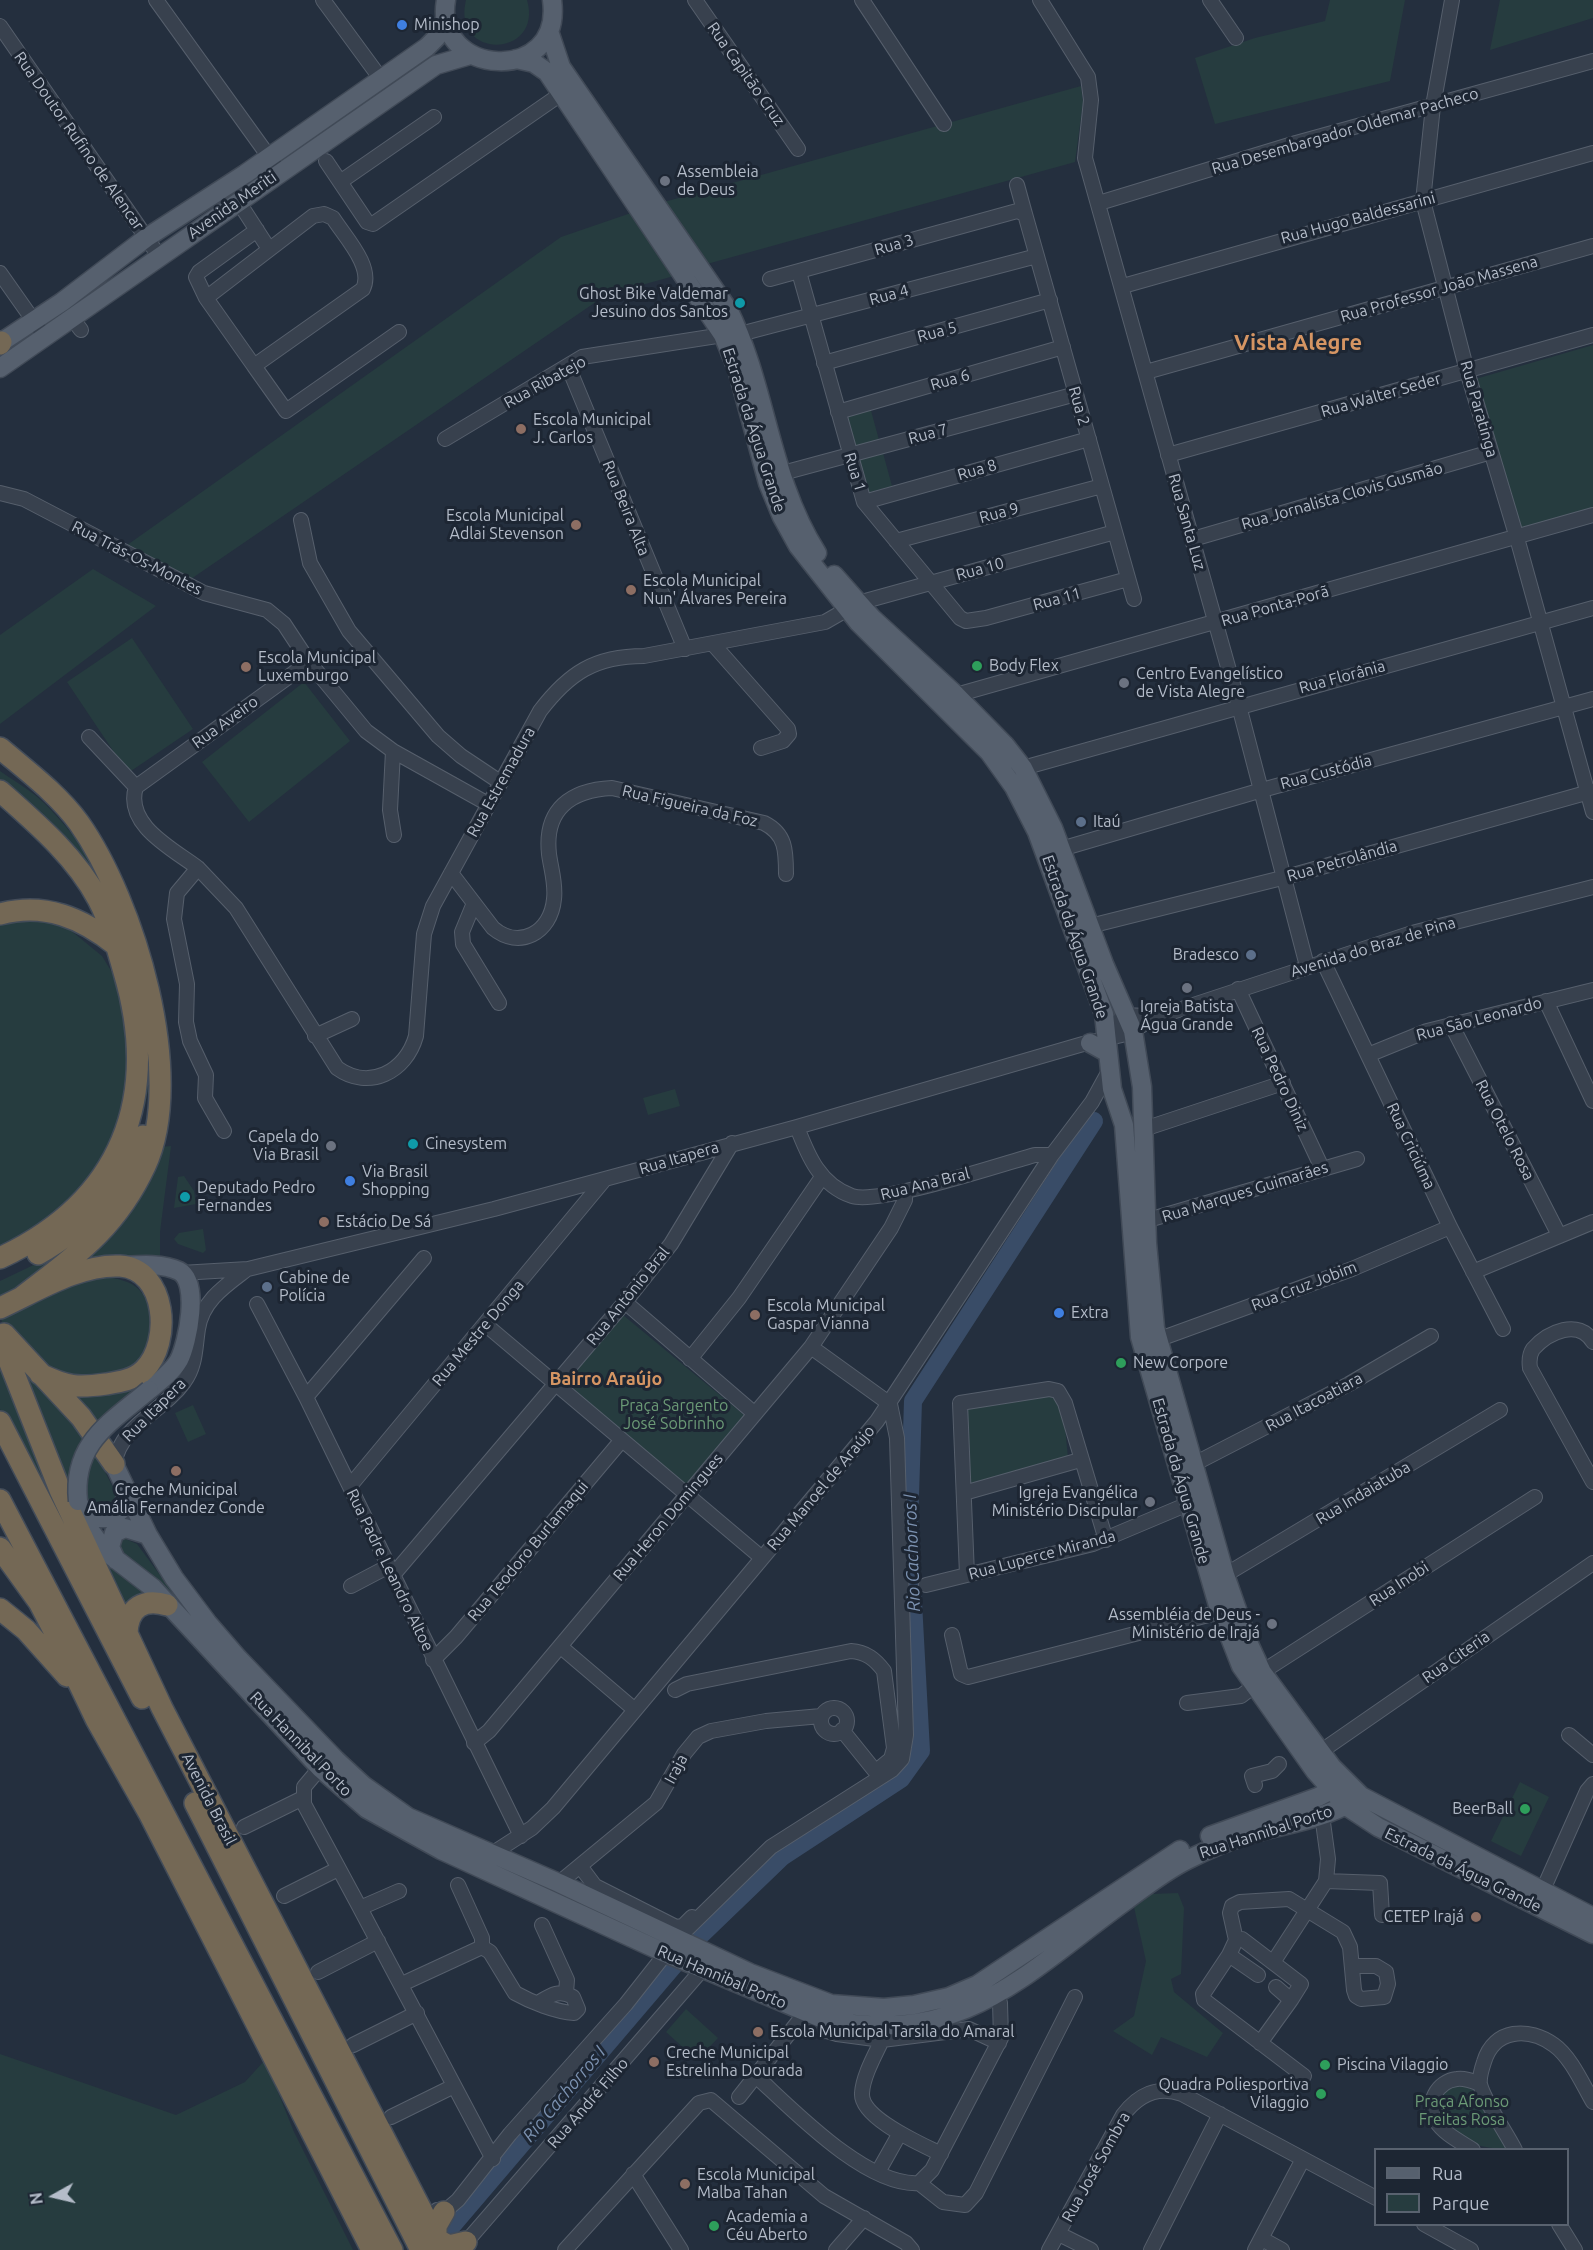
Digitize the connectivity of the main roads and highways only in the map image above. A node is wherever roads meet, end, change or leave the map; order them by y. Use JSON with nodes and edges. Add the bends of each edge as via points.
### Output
{"nodes":[{"id":1,"x":446,"y":0,"type":"edge"},
{"id":2,"x":553,"y":0,"type":"edge"},
{"id":3,"x":445,"y":20,"type":"junction"},
{"id":4,"x":550,"y":34,"type":"junction"},
{"id":5,"x":470,"y":55,"type":"junction"},
{"id":6,"x":516,"y":59,"type":"junction"},
{"id":7,"x":732,"y":335,"type":"junction"},
{"id":8,"x":0,"y":343,"type":"edge"},
{"id":9,"x":0,"y":368,"type":"edge"},
{"id":10,"x":853,"y":606,"type":"junction"},
{"id":11,"x":0,"y":748,"type":"edge"},
{"id":12,"x":0,"y":791,"type":"edge"},
{"id":13,"x":0,"y":914,"type":"edge"},
{"id":14,"x":117,"y":946,"type":"junction"},
{"id":15,"x":158,"y":1069,"type":"junction"},
{"id":16,"x":1142,"y":1087,"type":"junction"},
{"id":17,"x":1116,"y":1100,"type":"junction"},
{"id":18,"x":1139,"y":1222,"type":"junction"},
{"id":19,"x":0,"y":1258,"type":"edge"},
{"id":20,"x":123,"y":1266,"type":"junction"},
{"id":21,"x":0,"y":1273,"type":"edge"},
{"id":22,"x":1142,"y":1276,"type":"junction"},
{"id":23,"x":9,"y":1304,"type":"edge"},
{"id":24,"x":0,"y":1329,"type":"edge"},
{"id":25,"x":0,"y":1338,"type":"edge"},
{"id":26,"x":40,"y":1374,"type":"junction"},
{"id":27,"x":0,"y":1422,"type":"edge"},
{"id":28,"x":114,"y":1464,"type":"joint"},
{"id":29,"x":127,"y":1490,"type":"junction"},
{"id":30,"x":0,"y":1500,"type":"edge"},
{"id":31,"x":79,"y":1504,"type":"junction"},
{"id":32,"x":148,"y":1535,"type":"junction"},
{"id":33,"x":0,"y":1548,"type":"edge"},
{"id":34,"x":116,"y":1560,"type":"junction"},
{"id":35,"x":167,"y":1605,"type":"junction"},
{"id":36,"x":0,"y":1609,"type":"edge"},
{"id":37,"x":127,"y":1633,"type":"junction"},
{"id":38,"x":199,"y":1639,"type":"junction"},
{"id":39,"x":238,"y":1658,"type":"junction"},
{"id":40,"x":1258,"y":1679,"type":"junction"},
{"id":41,"x":137,"y":1687,"type":"junction"},
{"id":42,"x":96,"y":1719,"type":"junction"},
{"id":43,"x":177,"y":1736,"type":"junction"},
{"id":44,"x":1328,"y":1793,"type":"junction"},
{"id":45,"x":1353,"y":1801,"type":"junction"},
{"id":46,"x":168,"y":1851,"type":"junction"},
{"id":47,"x":503,"y":1853,"type":"junction"},
{"id":48,"x":212,"y":1904,"type":"junction"},
{"id":49,"x":1593,"y":1917,"type":"edge"},
{"id":50,"x":1593,"y":1934,"type":"edge"},
{"id":51,"x":708,"y":1962,"type":"junction"},
{"id":52,"x":442,"y":2214,"type":"road end"},
{"id":53,"x":433,"y":2246,"type":"edge"},
{"id":54,"x":463,"y":2246,"type":"edge"},
{"id":55,"x":372,"y":2250,"type":"edge"},
{"id":56,"x":392,"y":2250,"type":"edge"}],
"edges":[{"from":1,"to":3,"type":"main road"},
{"from":2,"to":4,"type":"main road"},
{"from":3,"to":5,"type":"main road","via":[[459,45]]},
{"from":3,"to":8,"type":"main road","name":"Avenida Meriti","via":[[433,42]]},
{"from":4,"to":6,"type":"main road","via":[[530,54]]},
{"from":4,"to":7,"type":"main road","name":"Estrada da Água Grande","via":[[561,67],[723,301]]},
{"from":5,"to":6,"type":"main road","via":[[496,62]]},
{"from":5,"to":9,"type":"main road","name":"Avenida Meriti","via":[[436,64],[159,256],[77,324],[45,337]]},
{"from":6,"to":7,"type":"main road","name":"Estrada da Água Grande","via":[[541,66]]},
{"from":7,"to":10,"type":"main road","name":"Estrada da Água Grande","via":[[779,474],[807,537]]},
{"from":7,"to":10,"type":"main road","name":"Estrada da Água Grande","via":[[737,369],[765,472],[782,517],[806,558]]},
{"from":10,"to":16,"type":"main road","name":"Estrada da Água Grande","via":[[993,730],[1023,768],[1061,849],[1131,1023]]},
{"from":10,"to":17,"type":"main road","name":"Estrada da Água Grande","via":[[975,738],[1014,787],[1038,832],[1101,1004],[1104,1052]]},
{"from":11,"to":15,"type":"highway","via":[[78,822],[107,869],[132,926],[145,971]]},
{"from":12,"to":14,"type":"highway","via":[[54,840],[86,880]]},
{"from":13,"to":14,"type":"highway","via":[[53,911],[98,930]]},
{"from":14,"to":19,"type":"highway","via":[[135,1008],[139,1041],[138,1086],[128,1126],[107,1169],[63,1219],[27,1246]]},
{"from":15,"to":21,"type":"highway","via":[[145,1130],[120,1179],[72,1232]]},
{"from":15,"to":23,"type":"highway","via":[[155,1132],[136,1184],[91,1244]]},
{"from":16,"to":17,"type":"main road","via":[[1132,1096]]},
{"from":16,"to":18,"type":"main road","name":"Estrada da Água Grande"},
{"from":17,"to":18,"type":"main road","name":"Estrada da Água Grande","via":[[1124,1119]]},
{"from":18,"to":22,"type":"main road","name":"Estrada da Água Grande"},
{"from":20,"to":23,"type":"highway","via":[[94,1269]]},
{"from":20,"to":26,"type":"highway","via":[[150,1283],[159,1306],[160,1335],[144,1370],[125,1380],[78,1387],[65,1386]]},
{"from":20,"to":31,"type":"main road","name":"Rua Hannibal Porto","bridge":true,"via":[[165,1268],[181,1273],[191,1298],[183,1351],[170,1372],[98,1433],[88,1447],[78,1472]]},
{"from":22,"to":40,"type":"main road","name":"Estrada da Água Grande","via":[[1157,1340]]},
{"from":22,"to":40,"type":"main road","name":"Estrada da Água Grande","via":[[1139,1328],[1144,1355],[1220,1612],[1241,1666]]},
{"from":24,"to":26,"type":"highway"},
{"from":25,"to":37,"type":"highway","name":"Avenida Brasil","via":[[60,1490]]},
{"from":26,"to":28,"type":"highway","via":[[91,1430]]},
{"from":27,"to":41,"type":"highway","name":"Avenida Brasil"},
{"from":28,"to":29,"type":"main road","name":"Rua Hannibal Porto"},
{"from":29,"to":31,"type":"main road","via":[[123,1508],[112,1518],[96,1518]]},
{"from":29,"to":32,"type":"main road","name":"Rua Hannibal Porto"},
{"from":30,"to":48,"type":"highway"},
{"from":31,"to":34,"type":"main road","name":"Rua Hannibal Porto","via":[[95,1539]]},
{"from":32,"to":34,"type":"main road","via":[[125,1528],[114,1533],[110,1547]]},
{"from":32,"to":39,"type":"main road","name":"Rua Hannibal Porto","via":[[191,1602]]},
{"from":33,"to":42,"type":"highway","via":[[39,1602]]},
{"from":34,"to":35,"type":"main road","name":"Rua Hannibal Porto","via":[[141,1577]]},
{"from":35,"to":37,"type":"highway","via":[[151,1602],[137,1606]]},
{"from":35,"to":38,"type":"main road","name":"Rua Hannibal Porto"},
{"from":36,"to":42,"type":"highway","via":[[52,1658]]},
{"from":37,"to":43,"type":"highway","name":"Avenida Brasil"},
{"from":38,"to":39,"type":"main road","via":[[213,1632]]},
{"from":38,"to":47,"type":"main road","name":"Rua Hannibal Porto","via":[[320,1768],[388,1823],[476,1866]]},
{"from":39,"to":47,"type":"main road","name":"Rua Hannibal Porto","via":[[336,1760],[377,1796],[423,1825]]},
{"from":40,"to":44,"type":"main road","name":"Estrada da Água Grande"},
{"from":40,"to":44,"type":"main road","name":"Estrada da Água Grande","via":[[1320,1752]]},
{"from":41,"to":43,"type":"highway"},
{"from":41,"to":53,"type":"highway","name":"Avenida Brasil"},
{"from":42,"to":46,"type":"highway"},
{"from":43,"to":53,"type":"highway","name":"Avenida Brasil","via":[[416,2199]]},
{"from":44,"to":45,"type":"main road","name":"Rua Hannibal Porto"},
{"from":44,"to":45,"type":"main road","name":"Estrada da Água Grande"},
{"from":44,"to":51,"type":"main road","name":"Rua Hannibal Porto","via":[[1179,1851],[991,1977],[949,1996],[884,2008],[851,2007]]},
{"from":44,"to":51,"type":"main road","name":"Rua Hannibal Porto","via":[[1182,1862],[996,2002],[951,2015],[882,2026],[850,2024],[800,2011]]},
{"from":45,"to":49,"type":"main road","name":"Estrada da Água Grande"},
{"from":45,"to":50,"type":"main road","name":"Estrada da Água Grande","via":[[1377,1827]]},
{"from":46,"to":48,"type":"highway"},
{"from":46,"to":55,"type":"highway"},
{"from":47,"to":51,"type":"main road","name":"Rua Hannibal Porto","via":[[678,1938]]},
{"from":47,"to":51,"type":"main road","name":"Rua Hannibal Porto","via":[[665,1953]]},
{"from":48,"to":56,"type":"highway"},
{"from":52,"to":53,"type":"highway"},
{"from":53,"to":54,"type":"highway"}]}
